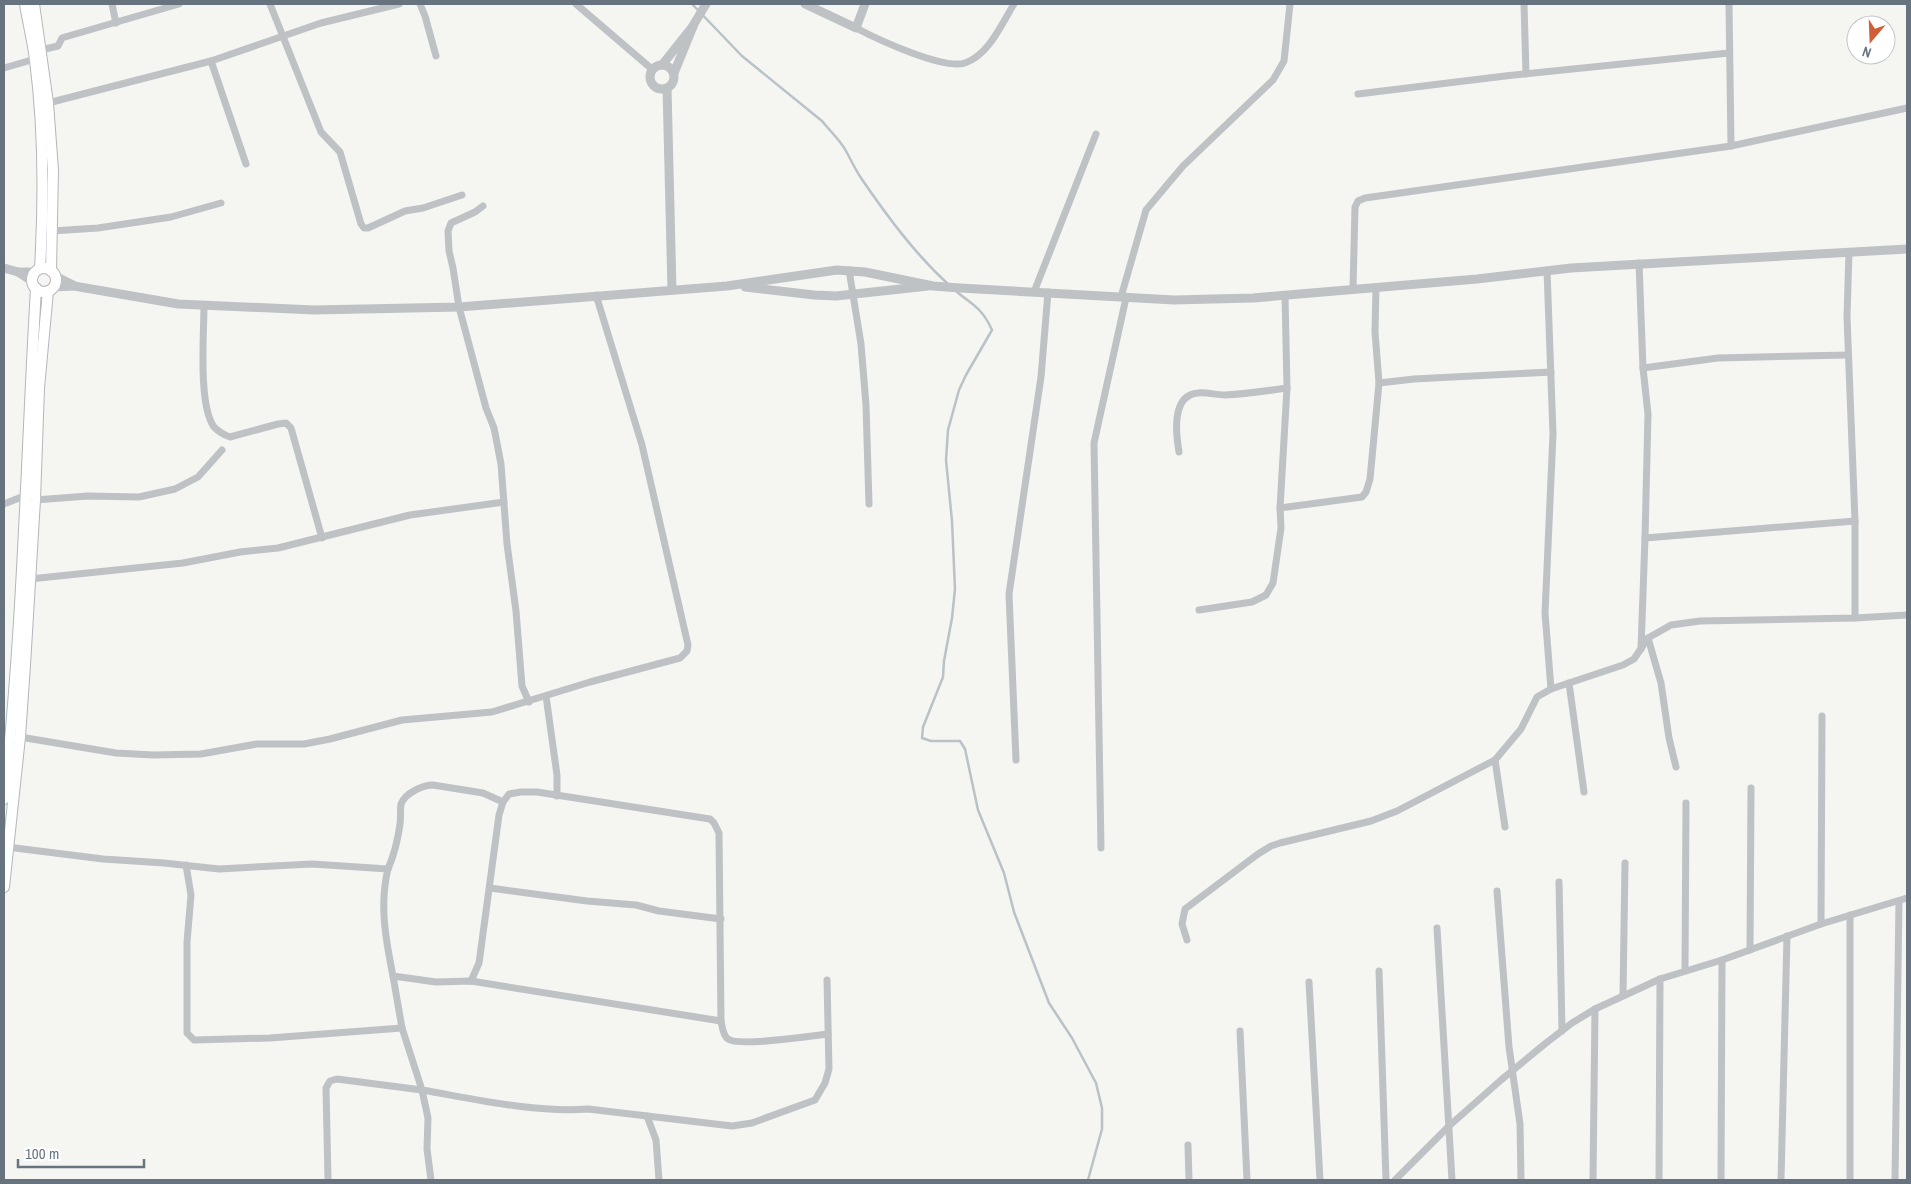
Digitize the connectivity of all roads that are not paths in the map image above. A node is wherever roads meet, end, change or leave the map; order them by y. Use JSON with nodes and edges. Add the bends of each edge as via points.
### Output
{"nodes":[{"id":1,"x":25,"y":4,"type":"edge"},
{"id":2,"x":34,"y":4,"type":"edge"},
{"id":3,"x":112,"y":4,"type":"edge"},
{"id":4,"x":179,"y":4,"type":"edge"},
{"id":5,"x":270,"y":4,"type":"edge"},
{"id":6,"x":399,"y":4,"type":"edge"},
{"id":7,"x":420,"y":4,"type":"edge"},
{"id":8,"x":576,"y":4,"type":"edge"},
{"id":9,"x":706,"y":4,"type":"edge"},
{"id":10,"x":805,"y":4,"type":"edge"},
{"id":11,"x":865,"y":4,"type":"edge"},
{"id":12,"x":1014,"y":4,"type":"edge"},
{"id":13,"x":1290,"y":4,"type":"edge"},
{"id":14,"x":1524,"y":4,"type":"edge"},
{"id":15,"x":1728,"y":4,"type":"edge"},
{"id":16,"x":156,"y":7,"type":"edge"},
{"id":17,"x":116,"y":23,"type":"junction"},
{"id":18,"x":694,"y":24,"type":"junction"},
{"id":19,"x":856,"y":28,"type":"junction"},
{"id":20,"x":283,"y":35,"type":"junction"},
{"id":21,"x":1730,"y":53,"type":"junction"},
{"id":22,"x":38,"y":54,"type":"junction"},
{"id":23,"x":436,"y":56,"type":"dead end"},
{"id":24,"x":211,"y":61,"type":"junction"},
{"id":25,"x":662,"y":65,"type":"junction"},
{"id":26,"x":4,"y":68,"type":"edge"},
{"id":27,"x":652,"y":70,"type":"junction"},
{"id":28,"x":674,"y":73,"type":"junction"},
{"id":29,"x":1526,"y":74,"type":"junction"},
{"id":30,"x":666,"y":88,"type":"junction"},
{"id":31,"x":1358,"y":94,"type":"dead end"},
{"id":32,"x":48,"y":103,"type":"junction"},
{"id":33,"x":1907,"y":108,"type":"edge"},
{"id":34,"x":1096,"y":134,"type":"dead end"},
{"id":35,"x":1731,"y":146,"type":"junction"},
{"id":36,"x":246,"y":164,"type":"dead end"},
{"id":37,"x":462,"y":195,"type":"dead end"},
{"id":38,"x":221,"y":204,"type":"dead end"},
{"id":39,"x":483,"y":206,"type":"dead end"},
{"id":40,"x":52,"y":231,"type":"junction"},
{"id":41,"x":1907,"y":249,"type":"edge"},
{"id":42,"x":1849,"y":252,"type":"junction"},
{"id":43,"x":1639,"y":263,"type":"junction"},
{"id":44,"x":4,"y":268,"type":"edge"},
{"id":45,"x":849,"y":270,"type":"junction"},
{"id":46,"x":1547,"y":270,"type":"junction"},
{"id":47,"x":53,"y":273,"type":"junction"},
{"id":48,"x":36,"y":277,"type":"junction"},
{"id":49,"x":74,"y":286,"type":"junction"},
{"id":50,"x":727,"y":286,"type":"junction"},
{"id":51,"x":933,"y":286,"type":"junction"},
{"id":52,"x":1376,"y":287,"type":"junction"},
{"id":53,"x":51,"y":289,"type":"junction"},
{"id":54,"x":1353,"y":289,"type":"junction"},
{"id":55,"x":672,"y":290,"type":"junction"},
{"id":56,"x":1034,"y":292,"type":"junction"},
{"id":57,"x":1048,"y":292,"type":"junction"},
{"id":58,"x":596,"y":295,"type":"junction"},
{"id":59,"x":853,"y":295,"type":"junction"},
{"id":60,"x":1285,"y":295,"type":"junction"},
{"id":61,"x":1123,"y":297,"type":"junction"},
{"id":62,"x":204,"y":305,"type":"junction"},
{"id":63,"x":459,"y":307,"type":"junction"},
{"id":64,"x":1848,"y":355,"type":"junction"},
{"id":65,"x":1643,"y":368,"type":"junction"},
{"id":66,"x":1550,"y":372,"type":"junction"},
{"id":67,"x":1379,"y":382,"type":"junction"},
{"id":68,"x":1287,"y":388,"type":"junction"},
{"id":69,"x":222,"y":450,"type":"dead end"},
{"id":70,"x":1178,"y":452,"type":"dead end"},
{"id":71,"x":24,"y":496,"type":"junction"},
{"id":72,"x":35,"y":500,"type":"junction"},
{"id":73,"x":504,"y":502,"type":"junction"},
{"id":74,"x":4,"y":504,"type":"edge"},
{"id":75,"x":868,"y":504,"type":"dead end"},
{"id":76,"x":1280,"y":508,"type":"junction"},
{"id":77,"x":1855,"y":521,"type":"junction"},
{"id":78,"x":322,"y":538,"type":"junction"},
{"id":79,"x":1646,"y":538,"type":"junction"},
{"id":80,"x":30,"y":579,"type":"junction"},
{"id":81,"x":1199,"y":610,"type":"dead end"},
{"id":82,"x":1907,"y":615,"type":"edge"},
{"id":83,"x":1855,"y":618,"type":"junction"},
{"id":84,"x":1648,"y":638,"type":"junction"},
{"id":85,"x":1640,"y":650,"type":"junction"},
{"id":86,"x":1569,"y":683,"type":"junction"},
{"id":87,"x":1551,"y":689,"type":"junction"},
{"id":88,"x":546,"y":696,"type":"junction"},
{"id":89,"x":528,"y":702,"type":"junction"},
{"id":90,"x":1822,"y":716,"type":"dead end"},
{"id":91,"x":20,"y":737,"type":"junction"},
{"id":92,"x":1016,"y":760,"type":"dead end"},
{"id":93,"x":1495,"y":760,"type":"junction"},
{"id":94,"x":1676,"y":767,"type":"dead end"},
{"id":95,"x":1751,"y":788,"type":"dead end"},
{"id":96,"x":1584,"y":792,"type":"dead end"},
{"id":97,"x":557,"y":796,"type":"junction"},
{"id":98,"x":4,"y":798,"type":"edge"},
{"id":99,"x":503,"y":802,"type":"junction"},
{"id":100,"x":1686,"y":804,"type":"dead end"},
{"id":101,"x":1505,"y":827,"type":"dead end"},
{"id":102,"x":7,"y":847,"type":"junction"},
{"id":103,"x":1101,"y":848,"type":"dead end"},
{"id":104,"x":1625,"y":863,"type":"dead end"},
{"id":105,"x":186,"y":865,"type":"junction"},
{"id":106,"x":388,"y":869,"type":"junction"},
{"id":107,"x":1559,"y":882,"type":"dead end"},
{"id":108,"x":4,"y":887,"type":"edge"},
{"id":109,"x":490,"y":888,"type":"junction"},
{"id":110,"x":1497,"y":890,"type":"dead end"},
{"id":111,"x":1907,"y":898,"type":"edge"},
{"id":112,"x":1899,"y":901,"type":"junction"},
{"id":113,"x":1850,"y":915,"type":"junction"},
{"id":114,"x":721,"y":919,"type":"junction"},
{"id":115,"x":1821,"y":924,"type":"junction"},
{"id":116,"x":1437,"y":928,"type":"dead end"},
{"id":117,"x":1787,"y":936,"type":"junction"},
{"id":118,"x":1187,"y":940,"type":"dead end"},
{"id":119,"x":1750,"y":950,"type":"junction"},
{"id":120,"x":1722,"y":960,"type":"junction"},
{"id":121,"x":1379,"y":971,"type":"dead end"},
{"id":122,"x":1685,"y":971,"type":"junction"},
{"id":123,"x":393,"y":976,"type":"junction"},
{"id":124,"x":1660,"y":979,"type":"junction"},
{"id":125,"x":827,"y":980,"type":"dead end"},
{"id":126,"x":471,"y":981,"type":"junction"},
{"id":127,"x":1309,"y":982,"type":"dead end"},
{"id":128,"x":1623,"y":995,"type":"junction"},
{"id":129,"x":1595,"y":1009,"type":"junction"},
{"id":130,"x":721,"y":1021,"type":"junction"},
{"id":131,"x":402,"y":1028,"type":"junction"},
{"id":132,"x":1240,"y":1031,"type":"dead end"},
{"id":133,"x":1562,"y":1031,"type":"junction"},
{"id":134,"x":828,"y":1034,"type":"junction"},
{"id":135,"x":1513,"y":1070,"type":"junction"},
{"id":136,"x":422,"y":1090,"type":"junction"},
{"id":137,"x":647,"y":1116,"type":"junction"},
{"id":138,"x":1449,"y":1126,"type":"junction"},
{"id":139,"x":1188,"y":1144,"type":"dead end"},
{"id":140,"x":328,"y":1180,"type":"edge"},
{"id":141,"x":431,"y":1180,"type":"edge"},
{"id":142,"x":659,"y":1180,"type":"edge"},
{"id":143,"x":1189,"y":1180,"type":"edge"},
{"id":144,"x":1247,"y":1180,"type":"edge"},
{"id":145,"x":1320,"y":1180,"type":"edge"},
{"id":146,"x":1386,"y":1180,"type":"edge"},
{"id":147,"x":1395,"y":1180,"type":"edge"},
{"id":148,"x":1452,"y":1180,"type":"edge"},
{"id":149,"x":1521,"y":1180,"type":"edge"},
{"id":150,"x":1593,"y":1180,"type":"edge"},
{"id":151,"x":1659,"y":1180,"type":"edge"},
{"id":152,"x":1721,"y":1180,"type":"edge"},
{"id":153,"x":1781,"y":1180,"type":"edge"},
{"id":154,"x":1850,"y":1180,"type":"edge"},
{"id":155,"x":1895,"y":1180,"type":"edge"}],
"edges":[{"from":1,"to":22,"type":"main road"},
{"from":2,"to":22,"type":"main road"},
{"from":3,"to":17,"type":"street"},
{"from":4,"to":16,"type":"street"},
{"from":5,"to":20,"type":"street"},
{"from":6,"to":20,"type":"street"},
{"from":7,"to":23,"type":"street"},
{"from":8,"to":27,"type":"street"},
{"from":9,"to":18,"type":"street"},
{"from":10,"to":19,"type":"street"},
{"from":11,"to":19,"type":"street"},
{"from":12,"to":19,"type":"street","via":[[987,46],[965,63],[950,64],[929,58]]},
{"from":13,"to":61,"type":"street","via":[[1284,61],[1273,80],[1183,166],[1146,210]]},
{"from":14,"to":29,"type":"street"},
{"from":15,"to":21,"type":"street"},
{"from":16,"to":17,"type":"street"},
{"from":17,"to":22,"type":"street","via":[[62,38],[58,46]]},
{"from":18,"to":25,"type":"street"},
{"from":18,"to":28,"type":"street"},
{"from":20,"to":24,"type":"street"},
{"from":20,"to":37,"type":"street","via":[[321,132],[340,152],[364,228],[405,211]]},
{"from":21,"to":29,"type":"street"},
{"from":21,"to":35,"type":"street"},
{"from":22,"to":26,"type":"street"},
{"from":22,"to":32,"type":"main road"},
{"from":22,"to":48,"type":"main road","via":[[43,169]]},
{"from":24,"to":32,"type":"street"},
{"from":24,"to":36,"type":"street"},
{"from":25,"to":27,"type":"street"},
{"from":25,"to":28,"type":"street"},
{"from":27,"to":30,"type":"street","via":[[653,84]]},
{"from":28,"to":30,"type":"street","via":[[672,84]]},
{"from":29,"to":31,"type":"street"},
{"from":30,"to":55,"type":"street"},
{"from":32,"to":40,"type":"main road","via":[[53,170]]},
{"from":33,"to":35,"type":"street"},
{"from":34,"to":56,"type":"street"},
{"from":35,"to":54,"type":"street","via":[[1365,198],[1355,207]]},
{"from":38,"to":40,"type":"street","via":[[162,219]]},
{"from":39,"to":63,"type":"street","via":[[451,223],[448,231],[448,251]]},
{"from":40,"to":47,"type":"main road"},
{"from":41,"to":42,"type":"street"},
{"from":42,"to":43,"type":"street"},
{"from":42,"to":64,"type":"street"},
{"from":43,"to":46,"type":"street"},
{"from":43,"to":65,"type":"street"},
{"from":44,"to":48,"type":"street"},
{"from":45,"to":50,"type":"street"},
{"from":45,"to":51,"type":"street"},
{"from":45,"to":59,"type":"street"},
{"from":46,"to":52,"type":"street"},
{"from":46,"to":66,"type":"street"},
{"from":47,"to":48,"type":"main road"},
{"from":47,"to":49,"type":"street"},
{"from":47,"to":53,"type":"main road","via":[[56,282]]},
{"from":48,"to":53,"type":"main road"},
{"from":48,"to":71,"type":"main road"},
{"from":49,"to":53,"type":"street"},
{"from":49,"to":62,"type":"street","via":[[156,301]]},
{"from":50,"to":55,"type":"street"},
{"from":50,"to":59,"type":"street","via":[[814,295]]},
{"from":51,"to":56,"type":"street"},
{"from":51,"to":59,"type":"street"},
{"from":52,"to":54,"type":"street"},
{"from":52,"to":67,"type":"street"},
{"from":53,"to":72,"type":"main road","via":[[39,388]]},
{"from":54,"to":60,"type":"street"},
{"from":55,"to":58,"type":"street"},
{"from":56,"to":57,"type":"street"},
{"from":57,"to":61,"type":"street"},
{"from":57,"to":92,"type":"street","via":[[1041,376],[1009,594]]},
{"from":58,"to":63,"type":"street"},
{"from":58,"to":88,"type":"street","via":[[642,445],[688,644],[687,651],[680,658]]},
{"from":59,"to":75,"type":"street","via":[[865,396]]},
{"from":60,"to":61,"type":"street","via":[[1174,300]]},
{"from":60,"to":68,"type":"street"},
{"from":61,"to":103,"type":"street","via":[[1094,443]]},
{"from":62,"to":63,"type":"street","via":[[314,310]]},
{"from":62,"to":78,"type":"street","via":[[204,392],[214,426],[230,437],[278,424],[286,423],[291,428]]},
{"from":63,"to":73,"type":"street","via":[[494,428]]},
{"from":64,"to":65,"type":"street","via":[[1718,358]]},
{"from":64,"to":77,"type":"street"},
{"from":65,"to":79,"type":"street","via":[[1648,414]]},
{"from":66,"to":67,"type":"street"},
{"from":66,"to":87,"type":"street","via":[[1553,434],[1545,613]]},
{"from":67,"to":76,"type":"street","via":[[1366,492],[1362,497]]},
{"from":68,"to":70,"type":"street","via":[[1249,394],[1197,393],[1186,397],[1180,406],[1176,434]]},
{"from":68,"to":76,"type":"street"},
{"from":69,"to":72,"type":"street","via":[[198,477],[175,489],[139,498],[88,496]]},
{"from":71,"to":74,"type":"street"},
{"from":71,"to":98,"type":"main road","via":[[17,656]]},
{"from":72,"to":80,"type":"main road"},
{"from":73,"to":78,"type":"street","via":[[410,515]]},
{"from":73,"to":89,"type":"street","via":[[522,686]]},
{"from":76,"to":81,"type":"street","via":[[1276,568],[1266,595],[1252,602]]},
{"from":77,"to":79,"type":"street"},
{"from":77,"to":83,"type":"street"},
{"from":78,"to":80,"type":"street","via":[[183,564]]},
{"from":79,"to":85,"type":"street"},
{"from":80,"to":91,"type":"main road"},
{"from":82,"to":83,"type":"street"},
{"from":83,"to":84,"type":"street","via":[[1700,621],[1672,625]]},
{"from":84,"to":85,"type":"street"},
{"from":84,"to":94,"type":"street","via":[[1661,683]]},
{"from":85,"to":86,"type":"street","via":[[1634,659],[1623,665]]},
{"from":86,"to":87,"type":"street"},
{"from":86,"to":96,"type":"street"},
{"from":87,"to":93,"type":"street","via":[[1537,697],[1521,729]]},
{"from":88,"to":89,"type":"street"},
{"from":88,"to":97,"type":"street"},
{"from":89,"to":91,"type":"street","via":[[492,712],[402,720],[304,744],[257,744],[201,754],[116,753]]},
{"from":90,"to":115,"type":"street"},
{"from":91,"to":102,"type":"main road"},
{"from":93,"to":101,"type":"street"},
{"from":93,"to":118,"type":"street","via":[[1397,811],[1371,821],[1270,846],[1186,910],[1182,924]]},
{"from":95,"to":119,"type":"street"},
{"from":97,"to":99,"type":"street","via":[[521,792],[509,794]]},
{"from":97,"to":114,"type":"street","via":[[710,819],[719,834]]},
{"from":99,"to":106,"type":"street","via":[[483,794],[433,785],[426,785],[406,796],[401,804],[400,826]]},
{"from":99,"to":109,"type":"street"},
{"from":100,"to":122,"type":"street"},
{"from":102,"to":105,"type":"street"},
{"from":102,"to":108,"type":"main road"},
{"from":104,"to":128,"type":"street"},
{"from":105,"to":106,"type":"street","via":[[219,869],[312,864]]},
{"from":105,"to":131,"type":"street","via":[[192,895],[187,942],[187,1033],[190,1038],[270,1038]]},
{"from":106,"to":123,"type":"street","via":[[384,928]]},
{"from":107,"to":133,"type":"street"},
{"from":109,"to":114,"type":"street","via":[[636,905]]},
{"from":109,"to":126,"type":"street","via":[[479,963]]},
{"from":110,"to":135,"type":"street"},
{"from":111,"to":112,"type":"street"},
{"from":112,"to":113,"type":"street"},
{"from":112,"to":155,"type":"street"},
{"from":113,"to":115,"type":"street"},
{"from":113,"to":154,"type":"street"},
{"from":114,"to":130,"type":"street"},
{"from":115,"to":117,"type":"street"},
{"from":116,"to":138,"type":"street"},
{"from":117,"to":119,"type":"street"},
{"from":117,"to":153,"type":"street"},
{"from":119,"to":120,"type":"street"},
{"from":120,"to":122,"type":"street"},
{"from":120,"to":152,"type":"street"},
{"from":121,"to":146,"type":"street"},
{"from":122,"to":124,"type":"street"},
{"from":123,"to":126,"type":"street","via":[[436,982]]},
{"from":123,"to":131,"type":"street"},
{"from":124,"to":128,"type":"street"},
{"from":124,"to":151,"type":"street"},
{"from":125,"to":134,"type":"street"},
{"from":126,"to":130,"type":"street"},
{"from":127,"to":145,"type":"street"},
{"from":128,"to":129,"type":"street"},
{"from":129,"to":133,"type":"street"},
{"from":129,"to":150,"type":"street"},
{"from":130,"to":134,"type":"street","via":[[726,1037],[739,1042]]},
{"from":131,"to":136,"type":"street"},
{"from":132,"to":144,"type":"street"},
{"from":133,"to":135,"type":"street"},
{"from":134,"to":137,"type":"street","via":[[829,1069],[825,1083],[815,1100],[805,1105],[752,1123],[732,1126]]},
{"from":135,"to":138,"type":"street"},
{"from":135,"to":149,"type":"street","via":[[1520,1124]]},
{"from":136,"to":137,"type":"street","via":[[566,1111],[588,1109]]},
{"from":136,"to":140,"type":"street","via":[[338,1079],[330,1081],[326,1088]]},
{"from":136,"to":141,"type":"street","via":[[428,1118]]},
{"from":137,"to":142,"type":"street","via":[[656,1140]]},
{"from":138,"to":147,"type":"street"},
{"from":138,"to":148,"type":"street"},
{"from":139,"to":143,"type":"street"}]}
